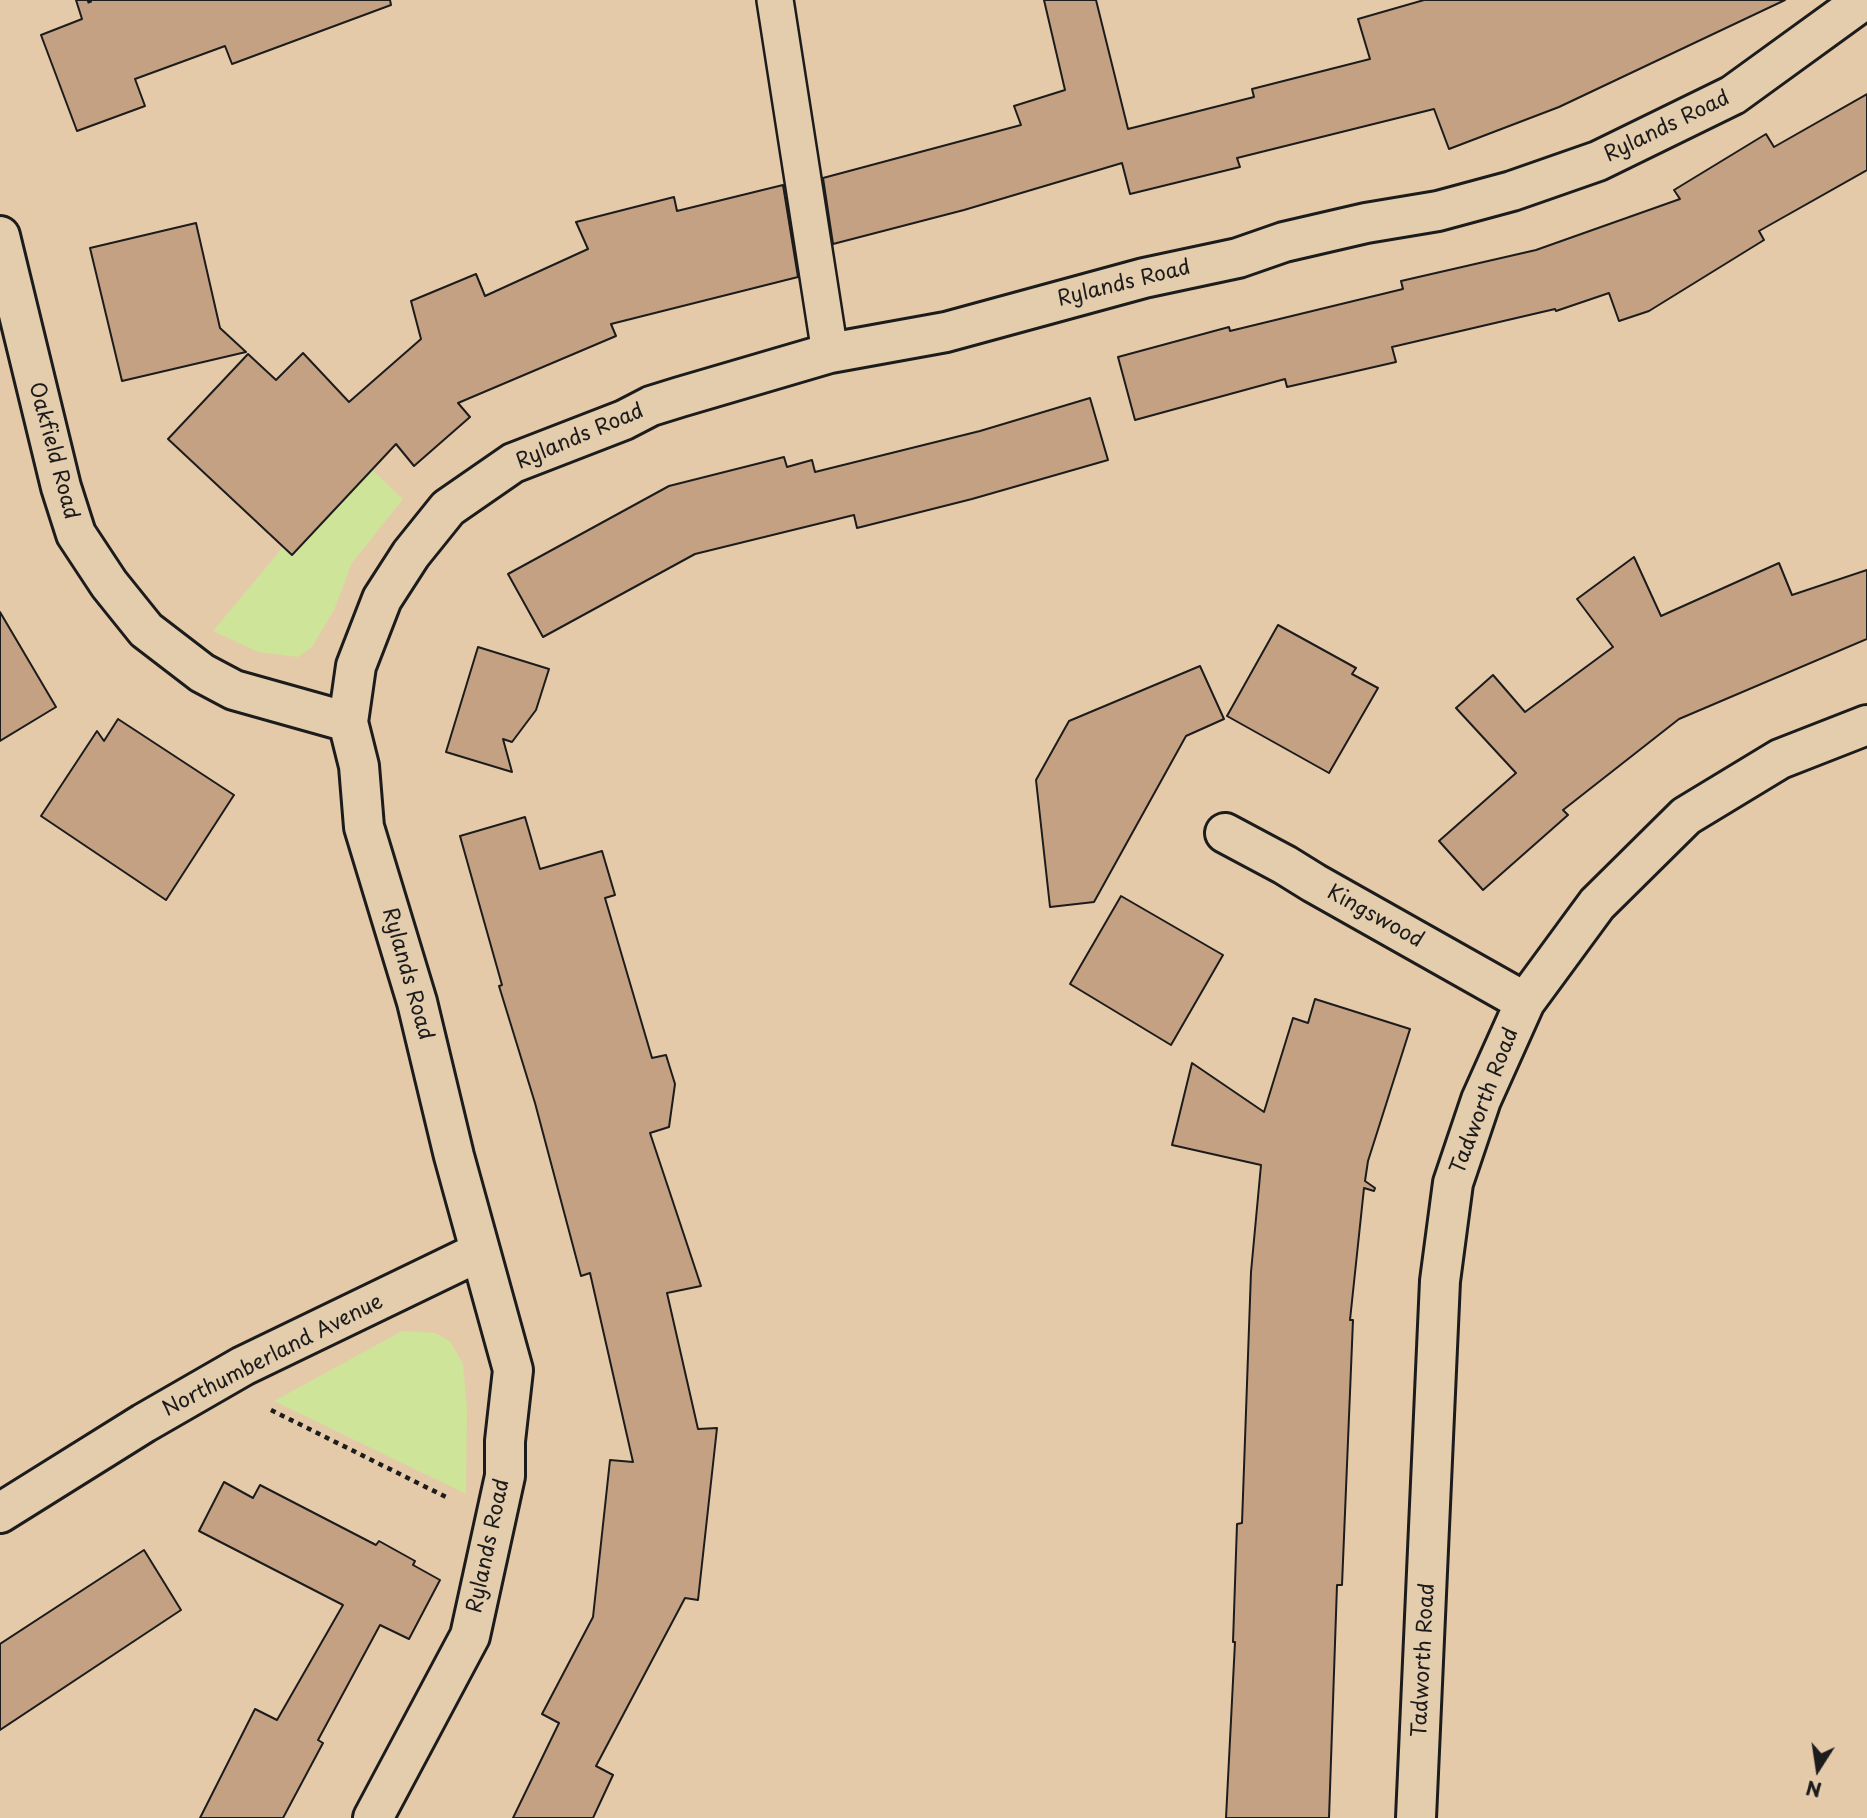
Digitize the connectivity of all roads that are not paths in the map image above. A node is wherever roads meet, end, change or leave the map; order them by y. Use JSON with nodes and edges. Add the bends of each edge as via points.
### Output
{"nodes":[{"id":1,"x":775,"y":0,"type":"edge"},
{"id":2,"x":1864,"y":0,"type":"edge"},
{"id":3,"x":0,"y":236,"type":"edge"},
{"id":4,"x":830,"y":352,"type":"junction"},
{"id":5,"x":348,"y":722,"type":"junction"},
{"id":6,"x":1867,"y":725,"type":"edge"},
{"id":7,"x":1225,"y":833,"type":"dead end"},
{"id":8,"x":1525,"y":1002,"type":"junction"},
{"id":9,"x":479,"y":1252,"type":"junction"},
{"id":10,"x":0,"y":1513,"type":"edge"},
{"id":11,"x":373,"y":1818,"type":"edge"},
{"id":12,"x":1416,"y":1818,"type":"edge"}],
"edges":[{"from":1,"to":4,"type":"lane"},
{"from":2,"to":4,"type":"street","name":"Rylands Road","via":[[1733,96],[1608,156],[1512,191],[1284,242],[1238,258],[1144,278],[946,332]]},
{"from":3,"to":5,"type":"street","name":"Oakfield Road","via":[[61,487],[76,534],[109,584],[146,630],[202,673],[234,690]]},
{"from":4,"to":5,"type":"street","name":"Rylands Road","via":[[651,406],[513,463],[448,508],[382,598],[356,666]]},
{"from":5,"to":9,"type":"street","name":"Rylands Road","via":[[359,766],[364,827],[417,1002]]},
{"from":6,"to":8,"type":"street","name":"Tadworth Road","via":[[1780,759],[1686,816],[1597,904]]},
{"from":7,"to":8,"type":"street","name":"Kingswood"},
{"from":8,"to":12,"type":"street","name":"Tadworth Road","via":[[1481,1100],[1452,1186],[1440,1281]]},
{"from":9,"to":10,"type":"street","name":"Northumberland Avenue","via":[[243,1366]]},
{"from":9,"to":11,"type":"street","name":"Rylands Road","via":[[513,1370],[505,1476],[470,1636]]}]}
